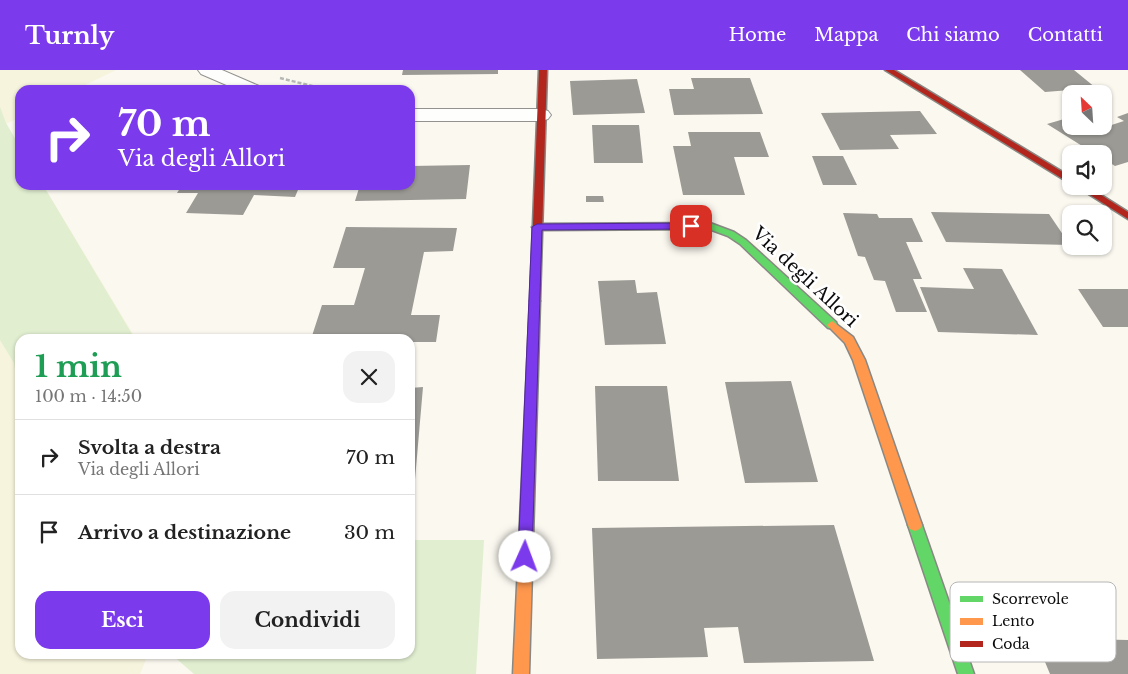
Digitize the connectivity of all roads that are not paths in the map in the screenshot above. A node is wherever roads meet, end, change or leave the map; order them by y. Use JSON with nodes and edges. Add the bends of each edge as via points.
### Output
{"nodes":[{"id":1,"x":207,"y":70,"type":"edge"},
{"id":2,"x":543,"y":70,"type":"edge"},
{"id":3,"x":889,"y":70,"type":"edge"},
{"id":4,"x":242,"y":85,"type":"edge"},
{"id":5,"x":415,"y":115,"type":"edge"},
{"id":6,"x":541,"y":115,"type":"junction"},
{"id":7,"x":1062,"y":176,"type":"edge"},
{"id":8,"x":1094,"y":195,"type":"edge"},
{"id":9,"x":1128,"y":216,"type":"edge"},
{"id":10,"x":537,"y":227,"type":"junction"},
{"id":11,"x":950,"y":627,"type":"edge"},
{"id":12,"x":962,"y":662,"type":"edge"},
{"id":13,"x":521,"y":674,"type":"edge"},
{"id":14,"x":966,"y":674,"type":"edge"}],
"edges":[{"from":1,"to":4,"type":"street"},
{"from":2,"to":6,"type":"street"},
{"from":3,"to":7,"type":"street"},
{"from":5,"to":6,"type":"street"},
{"from":6,"to":10,"type":"street"},
{"from":8,"to":9,"type":"street"},
{"from":10,"to":11,"type":"street","name":"Via degli Allori","via":[[710,226],[724,231],[743,242],[849,340],[859,360]]},
{"from":10,"to":13,"type":"street"},
{"from":12,"to":14,"type":"street","name":"Via degli Allori"}]}
